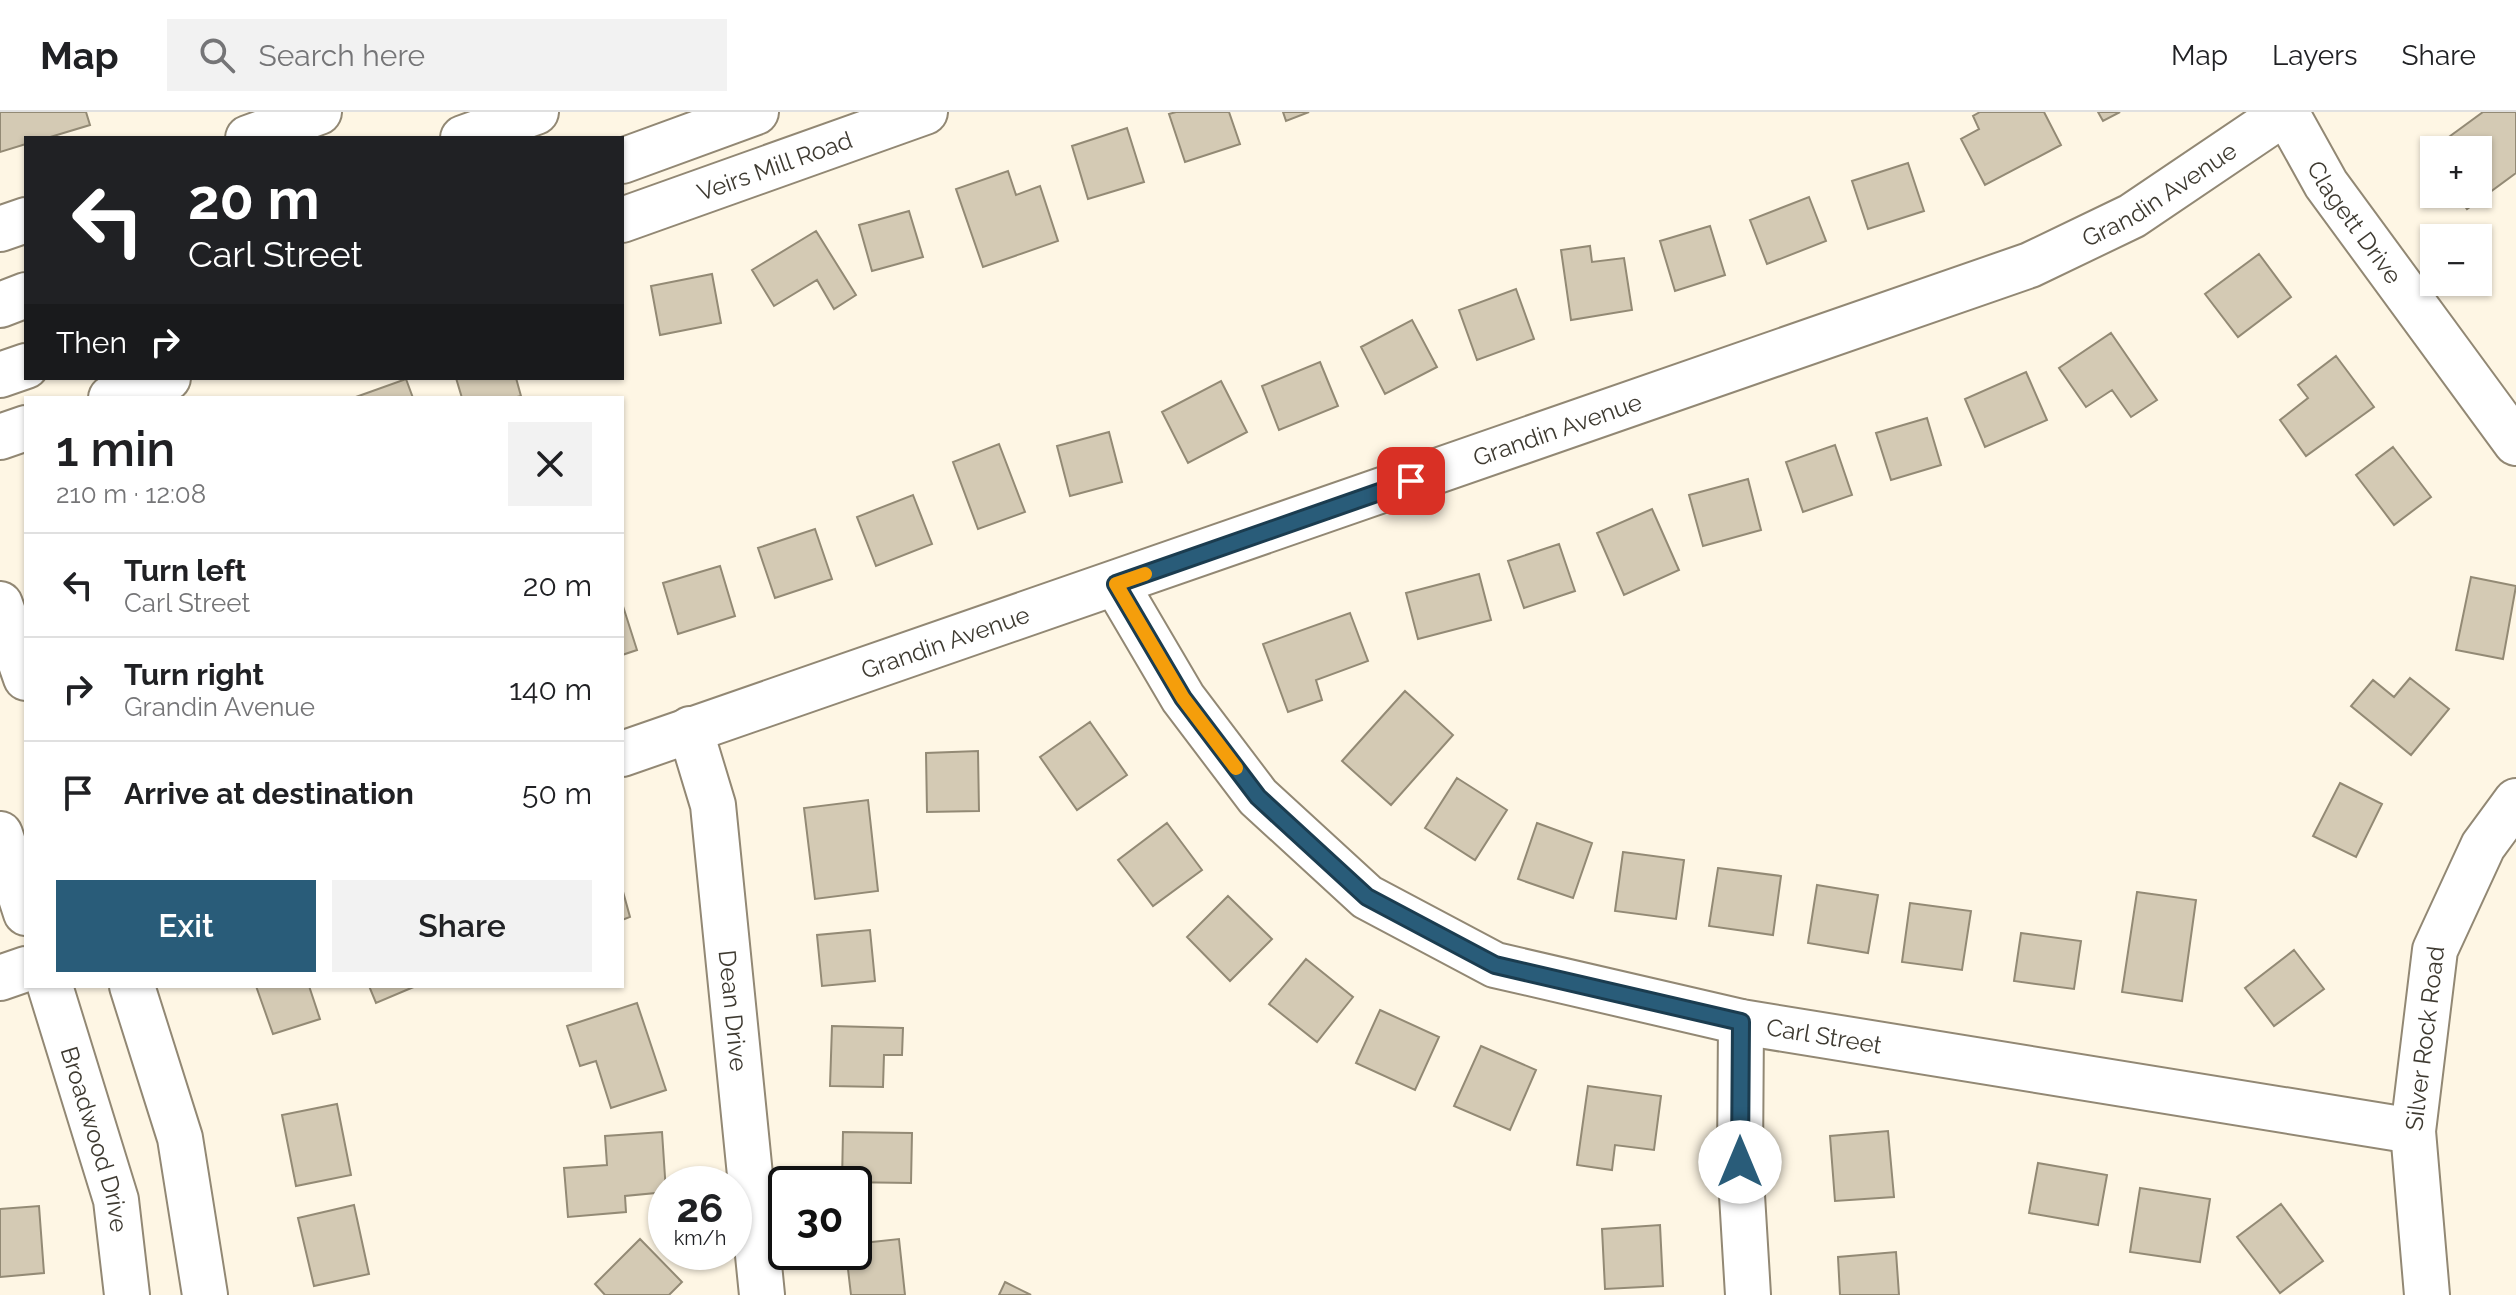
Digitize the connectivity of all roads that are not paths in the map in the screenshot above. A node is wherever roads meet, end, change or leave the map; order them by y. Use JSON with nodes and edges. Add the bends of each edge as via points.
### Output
{"nodes":[{"id":1,"x":319,"y":112,"type":"edge"},
{"id":2,"x":536,"y":112,"type":"edge"},
{"id":3,"x":756,"y":112,"type":"edge"},
{"id":4,"x":925,"y":112,"type":"edge"},
{"id":5,"x":2286,"y":112,"type":"edge"},
{"id":6,"x":253,"y":136,"type":"edge"},
{"id":7,"x":469,"y":136,"type":"edge"},
{"id":8,"x":624,"y":160,"type":"edge"},
{"id":9,"x":624,"y":219,"type":"edge"},
{"id":10,"x":24,"y":221,"type":"edge"},
{"id":11,"x":0,"y":229,"type":"edge"},
{"id":12,"x":24,"y":296,"type":"edge"},
{"id":13,"x":0,"y":305,"type":"edge"},
{"id":14,"x":24,"y":367,"type":"edge"},
{"id":15,"x":0,"y":375,"type":"edge"},
{"id":16,"x":162,"y":380,"type":"edge"},
{"id":17,"x":117,"y":396,"type":"edge"},
{"id":18,"x":24,"y":429,"type":"edge"},
{"id":19,"x":0,"y":437,"type":"edge"},
{"id":20,"x":2516,"y":443,"type":"edge"},
{"id":21,"x":1116,"y":584,"type":"junction"},
{"id":22,"x":0,"y":604,"type":"edge"},
{"id":23,"x":24,"y":672,"type":"edge"},
{"id":24,"x":690,"y":729,"type":"junction"},
{"id":25,"x":624,"y":753,"type":"edge"},
{"id":26,"x":2516,"y":801,"type":"edge"},
{"id":27,"x":0,"y":834,"type":"edge"},
{"id":28,"x":24,"y":907,"type":"edge"},
{"id":29,"x":24,"y":970,"type":"edge"},
{"id":30,"x":0,"y":978,"type":"edge"},
{"id":31,"x":51,"y":988,"type":"edge"},
{"id":32,"x":133,"y":988,"type":"edge"},
{"id":33,"x":1741,"y":1022,"type":"junction"},
{"id":34,"x":2413,"y":1131,"type":"junction"},
{"id":35,"x":127,"y":1295,"type":"edge"},
{"id":36,"x":205,"y":1295,"type":"edge"},
{"id":37,"x":762,"y":1295,"type":"edge"},
{"id":38,"x":1748,"y":1295,"type":"edge"},
{"id":39,"x":2427,"y":1295,"type":"edge"}],
"edges":[{"from":1,"to":6,"type":"street"},
{"from":2,"to":7,"type":"street"},
{"from":3,"to":8,"type":"street"},
{"from":4,"to":9,"type":"street","name":"Veirs Mill Road"},
{"from":5,"to":20,"type":"street","name":"Clagett Drive","via":[[2326,184]]},
{"from":5,"to":21,"type":"street","name":"Grandin Avenue","via":[[2132,216],[2030,265]]},
{"from":10,"to":11,"type":"street"},
{"from":12,"to":13,"type":"street"},
{"from":14,"to":15,"type":"street"},
{"from":16,"to":17,"type":"street"},
{"from":18,"to":19,"type":"street"},
{"from":21,"to":24,"type":"street","name":"Grandin Avenue"},
{"from":21,"to":33,"type":"street","name":"Carl Street","via":[[1183,698],[1258,797],[1367,897],[1495,965]]},
{"from":22,"to":23,"type":"street"},
{"from":24,"to":25,"type":"street","name":"Grandin Avenue"},
{"from":24,"to":37,"type":"street","name":"Dean Drive","via":[[713,805]]},
{"from":26,"to":34,"type":"street","name":"Silver Rock Road","via":[[2483,846],[2435,950]]},
{"from":27,"to":28,"type":"street"},
{"from":29,"to":30,"type":"street"},
{"from":31,"to":35,"type":"street","name":"Broadwood Drive","via":[[116,1200]]},
{"from":32,"to":36,"type":"street","via":[[180,1138]]},
{"from":33,"to":34,"type":"street","name":"Carl Street"},
{"from":33,"to":38,"type":"street","via":[[1740,1162]]},
{"from":34,"to":39,"type":"street","name":"Silver Rock Road"}]}
